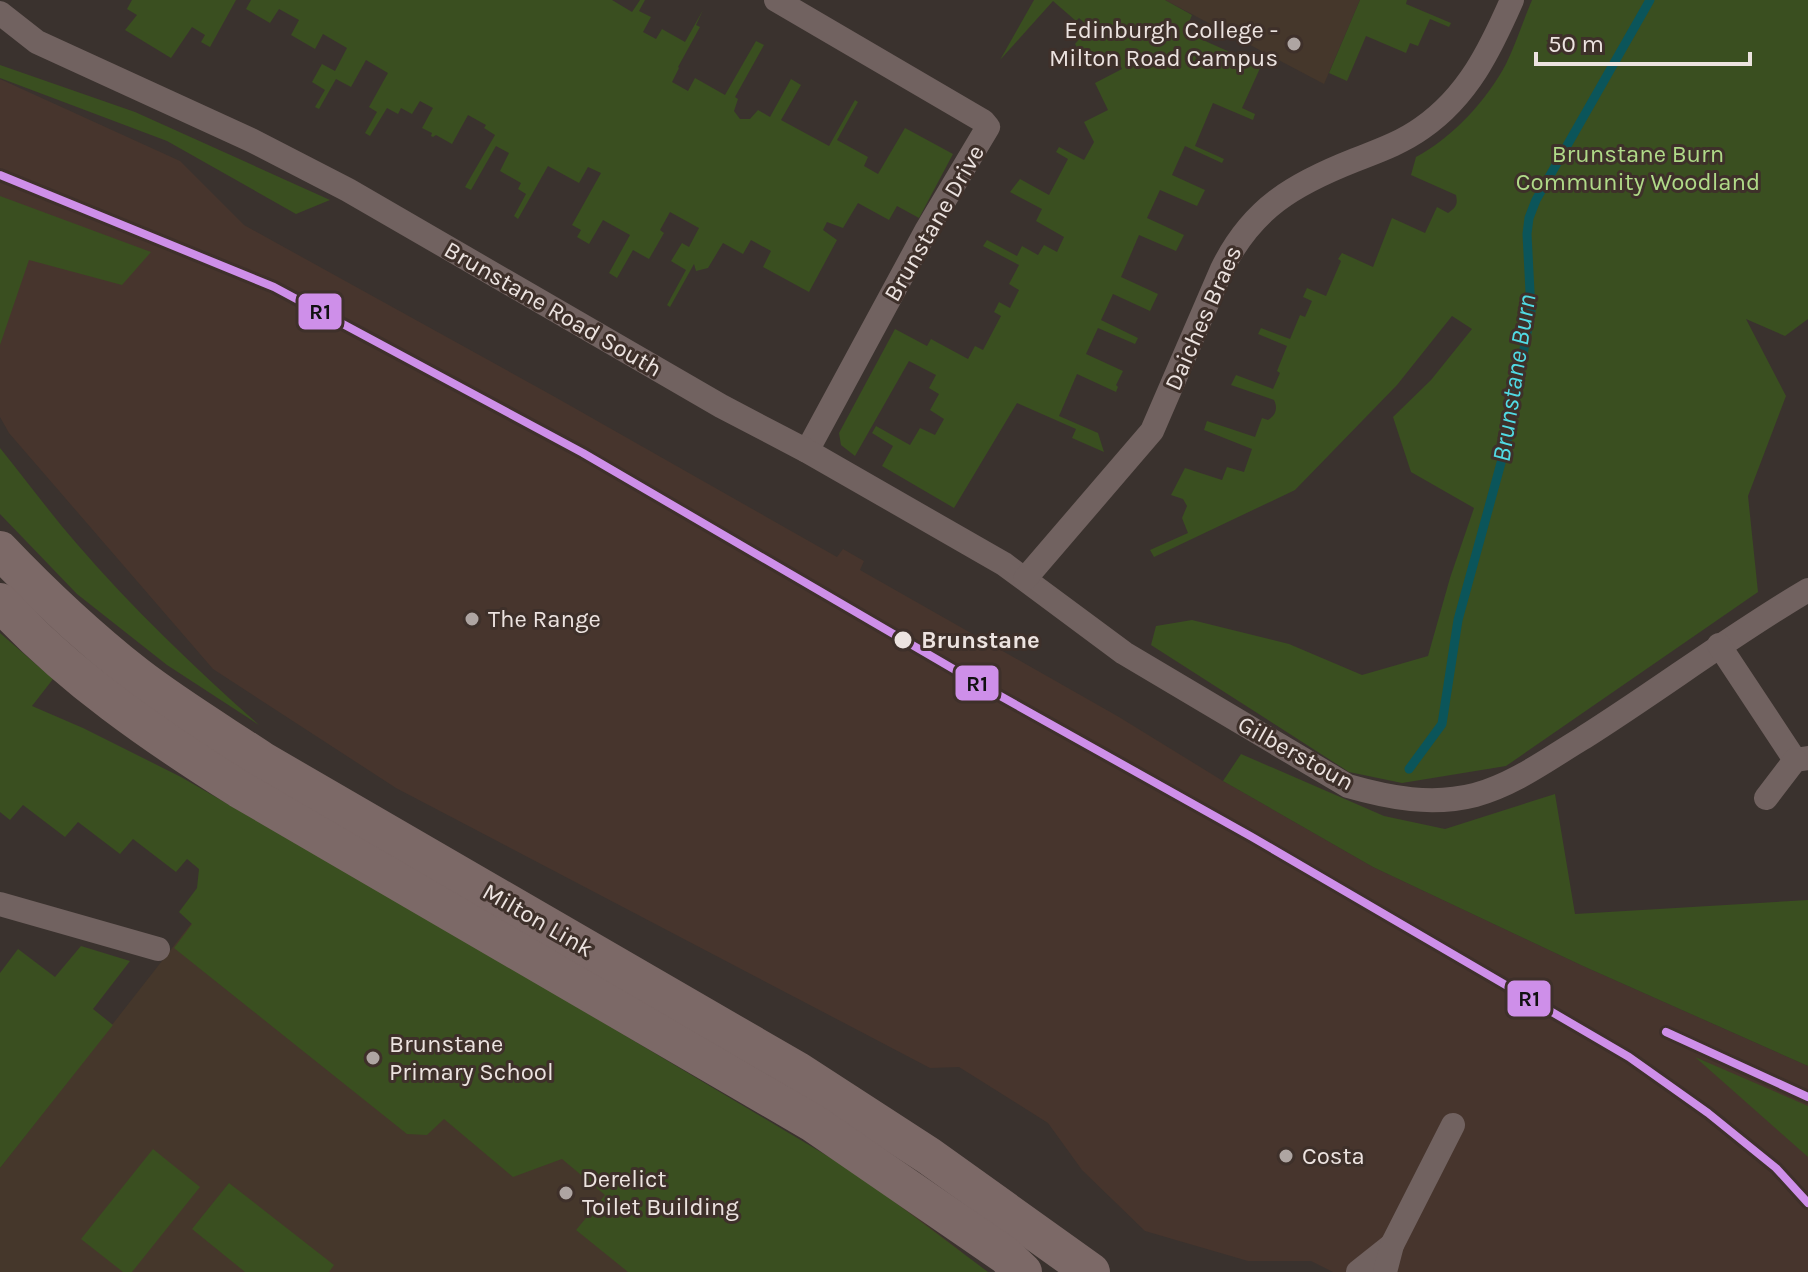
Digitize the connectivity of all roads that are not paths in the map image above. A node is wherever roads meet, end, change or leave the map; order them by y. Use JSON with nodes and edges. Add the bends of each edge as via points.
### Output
{"nodes":[{"id":1,"x":776,"y":0,"type":"edge"},
{"id":2,"x":1512,"y":0,"type":"edge"},
{"id":3,"x":0,"y":13,"type":"edge"},
{"id":4,"x":807,"y":451,"type":"junction"},
{"id":5,"x":0,"y":550,"type":"edge"},
{"id":6,"x":1025,"y":579,"type":"junction"},
{"id":7,"x":1808,"y":590,"type":"edge"},
{"id":8,"x":0,"y":602,"type":"edge"},
{"id":9,"x":1093,"y":631,"type":"joint"},
{"id":10,"x":1719,"y":645,"type":"junction"},
{"id":11,"x":1802,"y":759,"type":"edge"},
{"id":12,"x":1766,"y":798,"type":"dead end"},
{"id":13,"x":0,"y":904,"type":"edge"},
{"id":14,"x":158,"y":949,"type":"dead end"},
{"id":15,"x":1453,"y":1125,"type":"dead end"},
{"id":16,"x":1392,"y":1245,"type":"junction"},
{"id":17,"x":1023,"y":1272,"type":"edge"},
{"id":18,"x":1091,"y":1272,"type":"edge"},
{"id":19,"x":1358,"y":1272,"type":"edge"},
{"id":20,"x":1385,"y":1272,"type":"edge"}],
"edges":[{"from":1,"to":4,"type":"street","name":"Brunstane Drive","via":[[988,127]]},
{"from":2,"to":6,"type":"street","name":"Daiches Braes","via":[[1483,61],[1441,113],[1404,139],[1295,187],[1252,222],[1222,269],[1152,431]]},
{"from":3,"to":4,"type":"street","name":"Brunstane Road South","via":[[37,42],[348,190]]},
{"from":4,"to":6,"type":"street","name":"Brunstane Road South"},
{"from":5,"to":18,"type":"main road","name":"Milton Link","via":[[115,657],[198,718],[263,761],[798,1071],[1005,1208]]},
{"from":6,"to":9,"type":"street","name":"Brunstane Road South"},
{"from":7,"to":10,"type":"street","name":"Gilberstoun"},
{"from":8,"to":17,"type":"main road","name":"Milton Link","via":[[50,652],[155,737],[813,1123]]},
{"from":9,"to":10,"type":"street","name":"Gilberstoun","via":[[1348,786],[1389,798],[1437,801],[1475,795],[1518,778]]},
{"from":10,"to":11,"type":"street"},
{"from":11,"to":12,"type":"street"},
{"from":13,"to":14,"type":"street"},
{"from":15,"to":16,"type":"street"},
{"from":16,"to":19,"type":"street"},
{"from":16,"to":20,"type":"street"}]}
